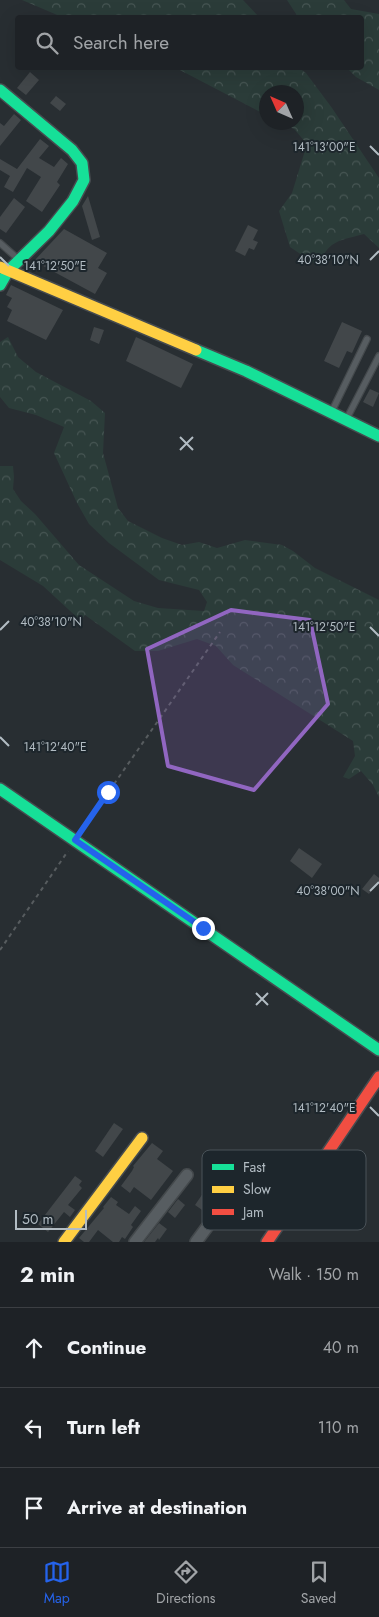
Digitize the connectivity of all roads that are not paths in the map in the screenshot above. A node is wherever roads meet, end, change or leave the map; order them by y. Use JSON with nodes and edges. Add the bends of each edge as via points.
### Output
{"nodes":[{"id":1,"x":0,"y":90,"type":"edge"},
{"id":2,"x":0,"y":243,"type":"edge"},
{"id":3,"x":19,"y":260,"type":"junction"},
{"id":4,"x":4,"y":269,"type":"edge"},
{"id":5,"x":0,"y":285,"type":"edge"},
{"id":6,"x":367,"y":339,"type":"dead end"},
{"id":7,"x":379,"y":356,"type":"edge"},
{"id":8,"x":331,"y":413,"type":"junction"},
{"id":9,"x":346,"y":420,"type":"junction"},
{"id":10,"x":379,"y":436,"type":"edge"},
{"id":11,"x":0,"y":789,"type":"edge"},
{"id":12,"x":379,"y":1050,"type":"edge"},
{"id":13,"x":379,"y":1077,"type":"edge"},
{"id":14,"x":142,"y":1138,"type":"dead end"},
{"id":15,"x":329,"y":1150,"type":"edge"},
{"id":16,"x":187,"y":1175,"type":"dead end"},
{"id":17,"x":205,"y":1230,"type":"edge"},
{"id":18,"x":275,"y":1230,"type":"edge"},
{"id":19,"x":64,"y":1242,"type":"edge"},
{"id":20,"x":135,"y":1242,"type":"edge"},
{"id":21,"x":196,"y":1242,"type":"edge"},
{"id":22,"x":267,"y":1242,"type":"edge"}],
"edges":[{"from":1,"to":3,"type":"street","via":[[72,150],[82,163],[84,180],[49,231]]},
{"from":2,"to":3,"type":"lane"},
{"from":3,"to":4,"type":"street"},
{"from":4,"to":5,"type":"street"},
{"from":4,"to":8,"type":"street","via":[[246,372]]},
{"from":6,"to":8,"type":"lane"},
{"from":7,"to":9,"type":"lane"},
{"from":8,"to":9,"type":"street"},
{"from":9,"to":10,"type":"street"},
{"from":11,"to":12,"type":"street"},
{"from":13,"to":15,"type":"street"},
{"from":14,"to":19,"type":"street"},
{"from":16,"to":20,"type":"street"},
{"from":17,"to":21,"type":"street"},
{"from":18,"to":22,"type":"street"}]}
